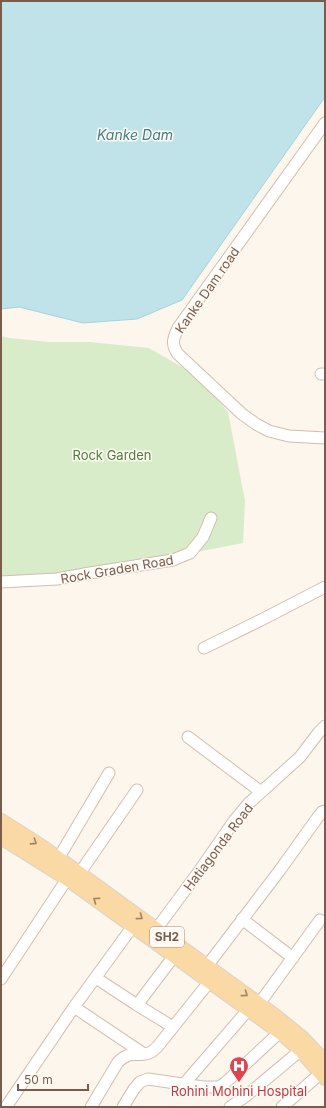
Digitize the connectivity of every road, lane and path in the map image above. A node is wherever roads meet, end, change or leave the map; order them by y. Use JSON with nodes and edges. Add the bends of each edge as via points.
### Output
{"nodes":[{"id":1,"x":325,"y":123,"type":"edge"},
{"id":2,"x":325,"y":438,"type":"edge"},
{"id":3,"x":212,"y":518,"type":"dead end"},
{"id":4,"x":1,"y":582,"type":"edge"},
{"id":5,"x":325,"y":587,"type":"edge"},
{"id":6,"x":204,"y":648,"type":"dead end"},
{"id":7,"x":325,"y":726,"type":"edge"},
{"id":8,"x":188,"y":737,"type":"dead end"},
{"id":9,"x":109,"y":773,"type":"dead end"},
{"id":10,"x":137,"y":790,"type":"dead end"},
{"id":11,"x":261,"y":792,"type":"junction"},
{"id":12,"x":325,"y":811,"type":"edge"},
{"id":13,"x":1,"y":821,"type":"edge"},
{"id":14,"x":1,"y":837,"type":"edge"},
{"id":15,"x":58,"y":859,"type":"junction"},
{"id":16,"x":74,"y":874,"type":"junction"},
{"id":17,"x":242,"y":919,"type":"junction"},
{"id":18,"x":320,"y":920,"type":"dead end"},
{"id":19,"x":133,"y":926,"type":"junction"},
{"id":20,"x":153,"y":934,"type":"junction"},
{"id":21,"x":174,"y":956,"type":"junction"},
{"id":22,"x":293,"y":958,"type":"junction"},
{"id":23,"x":207,"y":966,"type":"junction"},
{"id":24,"x":96,"y":978,"type":"junction"},
{"id":25,"x":1,"y":979,"type":"edge"},
{"id":26,"x":210,"y":981,"type":"junction"},
{"id":27,"x":137,"y":1005,"type":"junction"},
{"id":28,"x":74,"y":1007,"type":"junction"},
{"id":29,"x":254,"y":1007,"type":"junction"},
{"id":30,"x":173,"y":1027,"type":"junction"},
{"id":31,"x":280,"y":1032,"type":"junction"},
{"id":32,"x":301,"y":1050,"type":"junction"},
{"id":33,"x":144,"y":1054,"type":"junction"},
{"id":34,"x":324,"y":1071,"type":"edge"},
{"id":35,"x":184,"y":1084,"type":"junction"},
{"id":36,"x":6,"y":1107,"type":"edge"},
{"id":37,"x":91,"y":1107,"type":"edge"},
{"id":38,"x":123,"y":1107,"type":"edge"},
{"id":39,"x":230,"y":1107,"type":"edge"},
{"id":40,"x":282,"y":1107,"type":"edge"}],
"edges":[{"from":1,"to":2,"type":"street","name":"Kanke Dam road","via":[[178,328],[173,342],[178,354],[256,424],[269,431],[289,436]]},
{"from":3,"to":4,"type":"street","name":"Rock Graden Road","via":[[203,537],[190,553],[173,560],[57,579]]},
{"from":5,"to":6,"type":"street"},
{"from":7,"to":11,"type":"street","name":"Hatiagonda Road","via":[[300,758]]},
{"from":8,"to":11,"type":"street"},
{"from":9,"to":15,"type":"street"},
{"from":10,"to":16,"type":"street"},
{"from":11,"to":20,"type":"street","name":"Hatiagonda Road","via":[[234,821]]},
{"from":12,"to":17,"type":"street"},
{"from":13,"to":15,"type":"main road","number":"SH2","one_way":true},
{"from":14,"to":16,"type":"main road","number":"SH2"},
{"from":15,"to":16,"type":"main road","number":"SH2"},
{"from":19,"to":16,"type":"main road","number":"SH2","one_way":true},
{"from":16,"to":20,"type":"main road","number":"SH2","one_way":true},
{"from":16,"to":25,"type":"street"},
{"from":17,"to":22,"type":"street"},
{"from":17,"to":23,"type":"street"},
{"from":18,"to":22,"type":"street"},
{"from":19,"to":20,"type":"main road","number":"SH2"},
{"from":19,"to":24,"type":"street"},
{"from":20,"to":21,"type":"main road","number":"SH2"},
{"from":20,"to":23,"type":"main road","number":"SH2"},
{"from":21,"to":26,"type":"main road","number":"SH2"},
{"from":21,"to":27,"type":"street"},
{"from":22,"to":29,"type":"street"},
{"from":23,"to":29,"type":"main road","number":"SH2","one_way":true},
{"from":24,"to":27,"type":"street"},
{"from":24,"to":28,"type":"street"},
{"from":26,"to":29,"type":"main road","number":"SH2"},
{"from":26,"to":30,"type":"street"},
{"from":27,"to":30,"type":"street"},
{"from":28,"to":33,"type":"street"},
{"from":28,"to":36,"type":"street"},
{"from":29,"to":31,"type":"main road","number":"SH2"},
{"from":29,"to":34,"type":"main road","number":"SH2","via":[[302,1038]]},
{"from":29,"to":35,"type":"street"},
{"from":30,"to":33,"type":"street","via":[[158,1046]]},
{"from":31,"to":32,"type":"main road","number":"SH2"},
{"from":31,"to":35,"type":"street","via":[[218,1087]]},
{"from":32,"to":34,"type":"main road","number":"SH2"},
{"from":32,"to":39,"type":"street"},
{"from":33,"to":37,"type":"street","via":[[130,1054],[118,1062]]},
{"from":34,"to":40,"type":"street"},
{"from":35,"to":38,"type":"street","via":[[144,1080],[134,1089]]}]}
